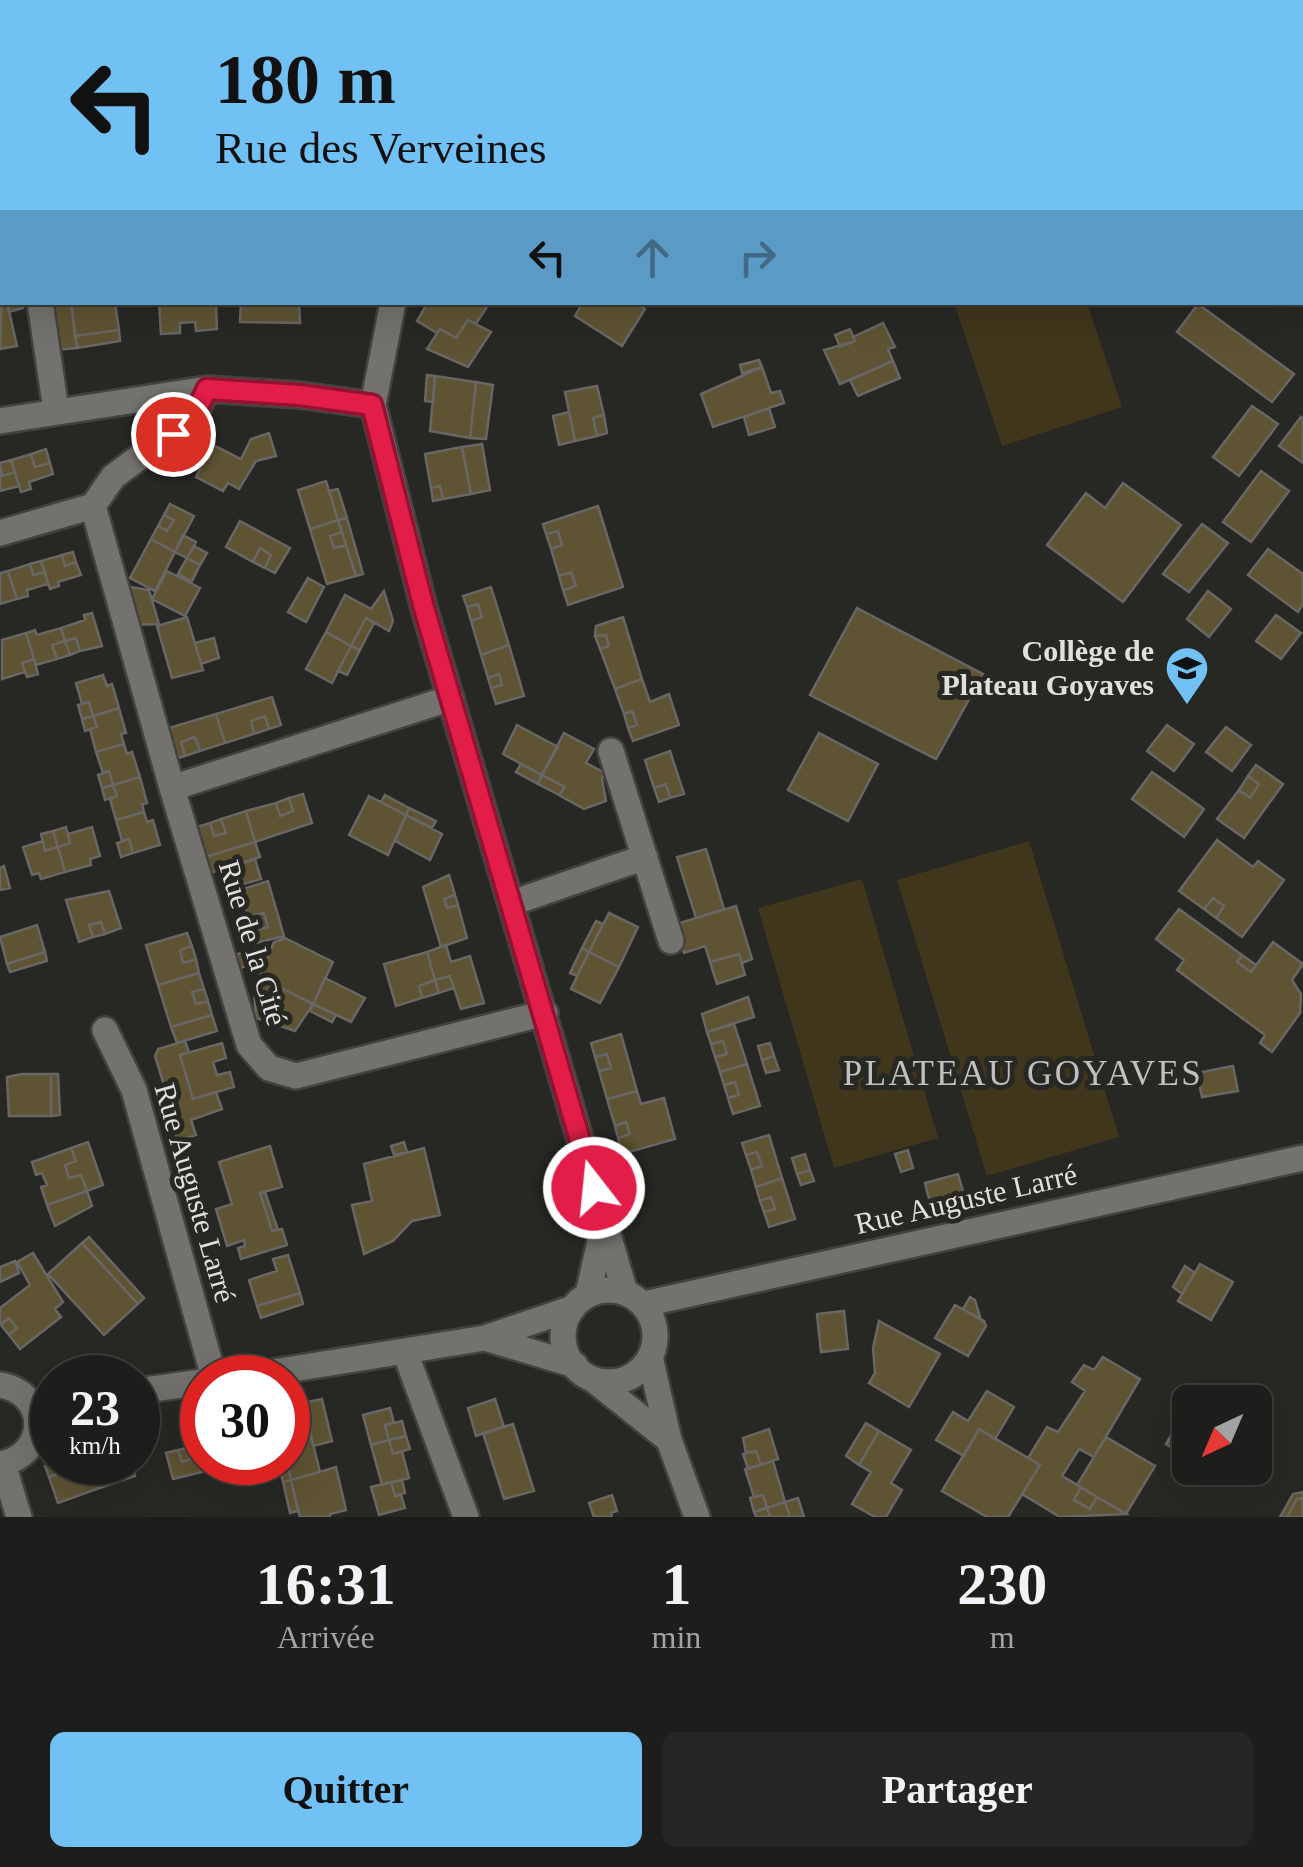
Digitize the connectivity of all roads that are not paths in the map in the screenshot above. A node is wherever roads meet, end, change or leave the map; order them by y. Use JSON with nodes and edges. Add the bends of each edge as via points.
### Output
{"nodes":[{"id":1,"x":40,"y":305,"type":"edge"},
{"id":2,"x":392,"y":305,"type":"edge"},
{"id":3,"x":207,"y":389,"type":"junction"},
{"id":4,"x":372,"y":405,"type":"junction"},
{"id":5,"x":56,"y":410,"type":"junction"},
{"id":6,"x":0,"y":421,"type":"edge"},
{"id":7,"x":93,"y":506,"type":"junction"},
{"id":8,"x":0,"y":533,"type":"edge"},
{"id":9,"x":451,"y":698,"type":"junction"},
{"id":10,"x":611,"y":751,"type":"dead end"},
{"id":11,"x":172,"y":788,"type":"junction"},
{"id":12,"x":645,"y":857,"type":"junction"},
{"id":13,"x":512,"y":903,"type":"junction"},
{"id":14,"x":671,"y":941,"type":"dead end"},
{"id":15,"x":545,"y":1013,"type":"junction"},
{"id":16,"x":104,"y":1030,"type":"dead end"},
{"id":17,"x":1303,"y":1158,"type":"edge"},
{"id":18,"x":604,"y":1223,"type":"junction"},
{"id":19,"x":635,"y":1298,"type":"junction"},
{"id":20,"x":580,"y":1301,"type":"junction"},
{"id":21,"x":485,"y":1338,"type":"junction"},
{"id":22,"x":405,"y":1352,"type":"junction"},
{"id":23,"x":208,"y":1355,"type":"edge"},
{"id":24,"x":650,"y":1357,"type":"junction"},
{"id":25,"x":310,"y":1367,"type":"edge"},
{"id":26,"x":585,"y":1373,"type":"junction"},
{"id":27,"x":0,"y":1385,"type":"edge"},
{"id":28,"x":30,"y":1395,"type":"edge"},
{"id":29,"x":669,"y":1440,"type":"junction"},
{"id":30,"x":30,"y":1447,"type":"edge"},
{"id":31,"x":1,"y":1464,"type":"edge"},
{"id":32,"x":19,"y":1517,"type":"edge"},
{"id":33,"x":466,"y":1517,"type":"edge"},
{"id":34,"x":698,"y":1517,"type":"edge"}],
"edges":[{"from":1,"to":5,"type":"street"},
{"from":2,"to":4,"type":"street"},
{"from":3,"to":4,"type":"street"},
{"from":3,"to":5,"type":"street"},
{"from":3,"to":7,"type":"street","via":[[194,416],[113,477]]},
{"from":4,"to":9,"type":"street"},
{"from":5,"to":6,"type":"street"},
{"from":7,"to":8,"type":"street"},
{"from":7,"to":11,"type":"street","name":"Rue de la Cité"},
{"from":9,"to":11,"type":"street"},
{"from":9,"to":13,"type":"street"},
{"from":10,"to":12,"type":"street"},
{"from":11,"to":15,"type":"street","name":"Rue de la Cité","via":[[249,1045],[269,1068],[296,1076]]},
{"from":12,"to":13,"type":"street"},
{"from":12,"to":14,"type":"street"},
{"from":13,"to":15,"type":"street"},
{"from":15,"to":18,"type":"street"},
{"from":16,"to":23,"type":"street","name":"Rue Auguste Larré","via":[[134,1090]]},
{"from":17,"to":19,"type":"street","name":"Rue Auguste Larré"},
{"from":18,"to":19,"type":"street"},
{"from":18,"to":20,"type":"street"},
{"from":19,"to":20,"type":"street","via":[[611,1289]]},
{"from":19,"to":24,"type":"street","via":[[653,1318]]},
{"from":20,"to":21,"type":"street"},
{"from":20,"to":26,"type":"street","via":[[563,1330],[564,1346]]},
{"from":21,"to":22,"type":"street"},
{"from":21,"to":26,"type":"street"},
{"from":22,"to":25,"type":"street"},
{"from":22,"to":33,"type":"street"},
{"from":24,"to":26,"type":"street","via":[[631,1378],[613,1383]]},
{"from":24,"to":29,"type":"street"},
{"from":26,"to":29,"type":"street"},
{"from":27,"to":28,"type":"street"},
{"from":29,"to":34,"type":"street"},
{"from":30,"to":31,"type":"street"},
{"from":31,"to":32,"type":"street"}]}
